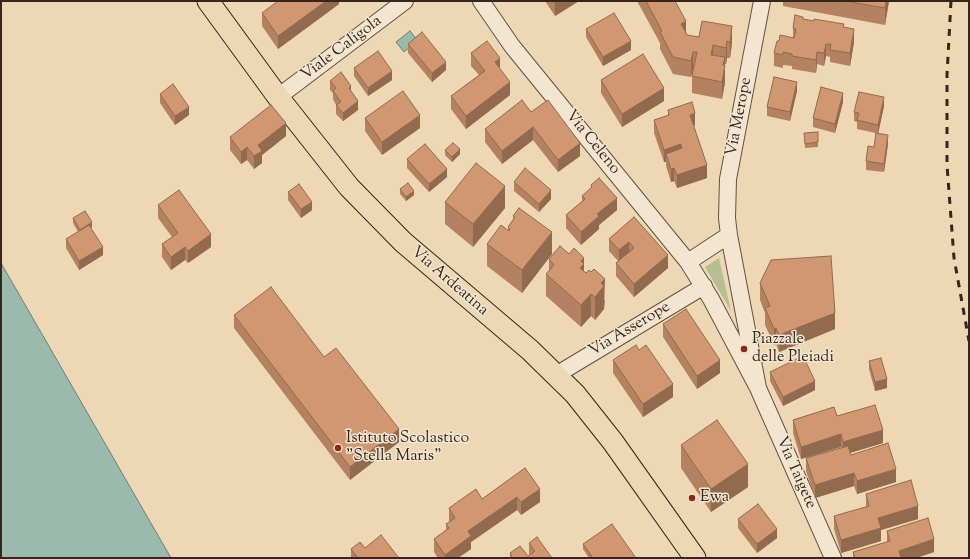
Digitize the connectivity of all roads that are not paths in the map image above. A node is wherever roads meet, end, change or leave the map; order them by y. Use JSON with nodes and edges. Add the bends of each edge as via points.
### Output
{"nodes":[{"id":1,"x":208,"y":1,"type":"edge"},
{"id":2,"x":405,"y":1,"type":"edge"},
{"id":3,"x":481,"y":1,"type":"edge"},
{"id":4,"x":492,"y":1,"type":"edge"},
{"id":5,"x":762,"y":1,"type":"edge"},
{"id":6,"x":496,"y":24,"type":"junction"},
{"id":7,"x":278,"y":97,"type":"junction"},
{"id":8,"x":729,"y":234,"type":"junction"},
{"id":9,"x":688,"y":262,"type":"junction"},
{"id":10,"x":704,"y":286,"type":"junction"},
{"id":11,"x":556,"y":374,"type":"junction"},
{"id":12,"x":758,"y":388,"type":"junction"},
{"id":13,"x":695,"y":558,"type":"edge"},
{"id":14,"x":833,"y":558,"type":"edge"}],
"edges":[{"from":1,"to":7,"type":"main road","name":"Via Ardeatina"},
{"from":2,"to":7,"type":"street","name":"Viale Caligola"},
{"from":3,"to":6,"type":"street","name":"Via Celeno"},
{"from":4,"to":6,"type":"street","name":"Via Celeno"},
{"from":5,"to":8,"type":"street","name":"Via Merope","via":[[730,169],[727,200]]},
{"from":6,"to":9,"type":"street","name":"Via Celeno"},
{"from":7,"to":11,"type":"main road","name":"Via Ardeatina","via":[[342,178],[384,224]]},
{"from":8,"to":9,"type":"street"},
{"from":8,"to":12,"type":"street"},
{"from":9,"to":10,"type":"street"},
{"from":10,"to":11,"type":"street","name":"Via Asserope"},
{"from":10,"to":12,"type":"street"},
{"from":11,"to":13,"type":"main road","name":"Via Ardeatina","via":[[614,442]]},
{"from":12,"to":14,"type":"street","name":"Via Taigete"}]}
